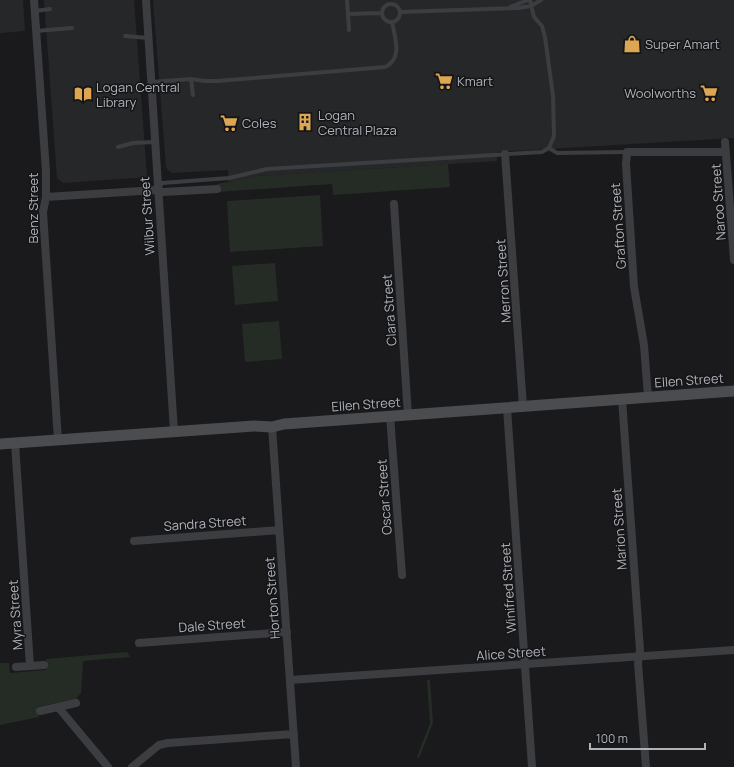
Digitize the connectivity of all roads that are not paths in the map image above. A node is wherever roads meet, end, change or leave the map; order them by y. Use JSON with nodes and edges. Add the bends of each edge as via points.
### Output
{"nodes":[{"id":1,"x":34,"y":0,"type":"edge"},
{"id":2,"x":146,"y":0,"type":"edge"},
{"id":3,"x":347,"y":0,"type":"edge"},
{"id":4,"x":529,"y":0,"type":"edge"},
{"id":5,"x":541,"y":0,"type":"edge"},
{"id":6,"x":390,"y":2,"type":"edge"},
{"id":7,"x":531,"y":6,"type":"junction"},
{"id":8,"x":510,"y":7,"type":"junction"},
{"id":9,"x":50,"y":9,"type":"dead end"},
{"id":10,"x":34,"y":11,"type":"junction"},
{"id":11,"x":400,"y":12,"type":"junction"},
{"id":12,"x":381,"y":13,"type":"junction"},
{"id":13,"x":348,"y":14,"type":"junction"},
{"id":14,"x":392,"y":22,"type":"junction"},
{"id":15,"x":72,"y":28,"type":"dead end"},
{"id":16,"x":349,"y":30,"type":"dead end"},
{"id":17,"x":36,"y":31,"type":"junction"},
{"id":18,"x":125,"y":36,"type":"dead end"},
{"id":19,"x":148,"y":38,"type":"junction"},
{"id":20,"x":191,"y":79,"type":"junction"},
{"id":21,"x":152,"y":82,"type":"junction"},
{"id":22,"x":193,"y":95,"type":"dead end"},
{"id":23,"x":155,"y":142,"type":"junction"},
{"id":24,"x":725,"y":142,"type":"dead end"},
{"id":25,"x":118,"y":147,"type":"dead end"},
{"id":26,"x":549,"y":148,"type":"junction"},
{"id":27,"x":627,"y":152,"type":"junction"},
{"id":28,"x":726,"y":152,"type":"junction"},
{"id":29,"x":505,"y":154,"type":"junction"},
{"id":30,"x":217,"y":189,"type":"dead end"},
{"id":31,"x":157,"y":190,"type":"junction"},
{"id":32,"x":46,"y":197,"type":"junction"},
{"id":33,"x":394,"y":204,"type":"dead end"},
{"id":34,"x":734,"y":260,"type":"edge"},
{"id":35,"x":734,"y":392,"type":"edge"},
{"id":36,"x":648,"y":397,"type":"junction"},
{"id":37,"x":622,"y":399,"type":"junction"},
{"id":38,"x":524,"y":406,"type":"junction"},
{"id":39,"x":507,"y":408,"type":"junction"},
{"id":40,"x":408,"y":415,"type":"junction"},
{"id":41,"x":390,"y":416,"type":"junction"},
{"id":42,"x":272,"y":427,"type":"junction"},
{"id":43,"x":174,"y":431,"type":"junction"},
{"id":44,"x":58,"y":440,"type":"junction"},
{"id":45,"x":15,"y":443,"type":"junction"},
{"id":46,"x":0,"y":444,"type":"edge"},
{"id":47,"x":279,"y":530,"type":"junction"},
{"id":48,"x":134,"y":541,"type":"dead end"},
{"id":49,"x":402,"y":575,"type":"dead end"},
{"id":50,"x":287,"y":632,"type":"junction"},
{"id":51,"x":140,"y":643,"type":"dead end"},
{"id":52,"x":734,"y":650,"type":"edge"},
{"id":53,"x":639,"y":657,"type":"junction"},
{"id":54,"x":525,"y":664,"type":"junction"},
{"id":55,"x":44,"y":665,"type":"dead end"},
{"id":56,"x":30,"y":666,"type":"junction"},
{"id":57,"x":16,"y":667,"type":"dead end"},
{"id":58,"x":290,"y":680,"type":"junction"},
{"id":59,"x":76,"y":704,"type":"dead end"},
{"id":60,"x":58,"y":707,"type":"junction"},
{"id":61,"x":40,"y":711,"type":"dead end"},
{"id":62,"x":294,"y":734,"type":"junction"},
{"id":63,"x":108,"y":767,"type":"edge"},
{"id":64,"x":132,"y":767,"type":"edge"},
{"id":65,"x":296,"y":767,"type":"edge"},
{"id":66,"x":532,"y":767,"type":"edge"},
{"id":67,"x":646,"y":767,"type":"edge"}],
"edges":[{"from":1,"to":10,"type":"street","name":"Benz Street"},
{"from":2,"to":19,"type":"street","name":"Wilbur Street"},
{"from":3,"to":13,"type":"lane"},
{"from":4,"to":7,"type":"lane"},
{"from":4,"to":8,"type":"lane"},
{"from":5,"to":7,"type":"lane"},
{"from":6,"to":11,"type":"lane","via":[[396,5]]},
{"from":6,"to":12,"type":"lane"},
{"from":7,"to":8,"type":"lane"},
{"from":7,"to":26,"type":"lane","via":[[534,17],[544,32],[549,63],[554,136]]},
{"from":8,"to":11,"type":"lane"},
{"from":9,"to":10,"type":"lane"},
{"from":10,"to":17,"type":"street","name":"Benz Street"},
{"from":11,"to":14,"type":"lane","via":[[397,20]]},
{"from":12,"to":13,"type":"lane"},
{"from":12,"to":14,"type":"lane","via":[[384,19]]},
{"from":13,"to":16,"type":"lane"},
{"from":14,"to":20,"type":"lane","via":[[397,55],[391,64],[385,67],[218,81]]},
{"from":15,"to":17,"type":"lane"},
{"from":17,"to":32,"type":"street","name":"Benz Street"},
{"from":18,"to":19,"type":"lane"},
{"from":19,"to":21,"type":"street","name":"Wilbur Street"},
{"from":20,"to":21,"type":"lane"},
{"from":20,"to":22,"type":"lane"},
{"from":21,"to":23,"type":"street","name":"Wilbur Street"},
{"from":23,"to":25,"type":"lane"},
{"from":23,"to":31,"type":"street","name":"Wilbur Street"},
{"from":24,"to":28,"type":"street","name":"Naroo Street"},
{"from":26,"to":27,"type":"lane","via":[[557,153]]},
{"from":26,"to":29,"type":"lane","via":[[542,152]]},
{"from":27,"to":28,"type":"street"},
{"from":27,"to":36,"type":"street","name":"Grafton Street","via":[[634,288],[644,345]]},
{"from":28,"to":34,"type":"street","name":"Naroo Street"},
{"from":29,"to":31,"type":"lane","via":[[267,169],[228,178],[162,183]]},
{"from":29,"to":38,"type":"street","name":"Merron Street"},
{"from":30,"to":31,"type":"street","via":[[163,192]]},
{"from":31,"to":32,"type":"street"},
{"from":31,"to":43,"type":"street","name":"Wilbur Street"},
{"from":32,"to":44,"type":"street","name":"Benz Street","via":[[43,212]]},
{"from":33,"to":40,"type":"street","name":"Clara Street"},
{"from":35,"to":36,"type":"street","name":"Ellen Street"},
{"from":36,"to":37,"type":"street","name":"Ellen Street"},
{"from":37,"to":38,"type":"street","name":"Ellen Street"},
{"from":37,"to":53,"type":"street","name":"Marion Street"},
{"from":38,"to":39,"type":"street","name":"Ellen Street"},
{"from":39,"to":40,"type":"street","name":"Ellen Street"},
{"from":39,"to":54,"type":"street","name":"Winifred Street"},
{"from":40,"to":41,"type":"street","name":"Ellen Street"},
{"from":41,"to":42,"type":"street","name":"Ellen Street"},
{"from":41,"to":49,"type":"street","name":"Oscar Street"},
{"from":42,"to":43,"type":"street","name":"Ellen Street"},
{"from":42,"to":47,"type":"street","name":"Horton Street"},
{"from":43,"to":44,"type":"street","name":"Ellen Street"},
{"from":44,"to":45,"type":"street","name":"Ellen Street"},
{"from":45,"to":46,"type":"street","name":"Ellen Street"},
{"from":45,"to":56,"type":"street","name":"Myra Street"},
{"from":47,"to":48,"type":"street","name":"Sandra Street"},
{"from":47,"to":50,"type":"street","name":"Horton Street"},
{"from":50,"to":51,"type":"street","name":"Dale Street"},
{"from":50,"to":58,"type":"street","name":"Horton Street"},
{"from":52,"to":53,"type":"street","name":"Alice Street"},
{"from":53,"to":54,"type":"street","name":"Alice Street"},
{"from":53,"to":67,"type":"street","name":"Marion Street"},
{"from":54,"to":58,"type":"street","name":"Alice Street"},
{"from":54,"to":66,"type":"street","name":"Winifred Street"},
{"from":55,"to":56,"type":"street","name":"Myra Street"},
{"from":56,"to":57,"type":"street","name":"Myra Street"},
{"from":58,"to":62,"type":"street","name":"Horton Street"},
{"from":59,"to":60,"type":"street"},
{"from":60,"to":61,"type":"street"},
{"from":60,"to":63,"type":"street"},
{"from":62,"to":64,"type":"street","via":[[168,743],[159,745]]},
{"from":62,"to":65,"type":"street","name":"Horton Street"}]}
